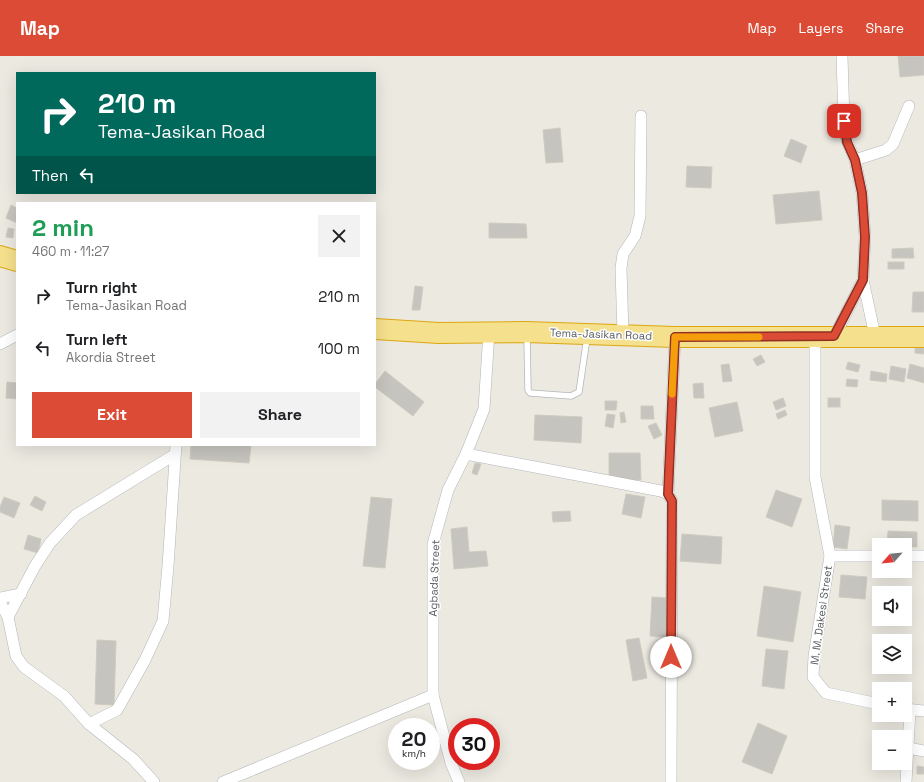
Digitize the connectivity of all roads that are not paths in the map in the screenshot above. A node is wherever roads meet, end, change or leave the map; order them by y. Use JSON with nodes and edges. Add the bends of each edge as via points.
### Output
{"nodes":[{"id":1,"x":842,"y":56,"type":"edge"},
{"id":2,"x":909,"y":106,"type":"dead end"},
{"id":3,"x":641,"y":116,"type":"dead end"},
{"id":4,"x":855,"y":160,"type":"junction"},
{"id":5,"x":0,"y":256,"type":"edge"},
{"id":6,"x":16,"y":261,"type":"edge"},
{"id":7,"x":863,"y":280,"type":"junction"},
{"id":8,"x":376,"y":329,"type":"edge"},
{"id":9,"x":489,"y":332,"type":"junction"},
{"id":10,"x":526,"y":332,"type":"junction"},
{"id":11,"x":588,"y":334,"type":"junction"},
{"id":12,"x":623,"y":335,"type":"junction"},
{"id":13,"x":16,"y":336,"type":"edge"},
{"id":14,"x":825,"y":336,"type":"junction"},
{"id":15,"x":875,"y":336,"type":"junction"},
{"id":16,"x":675,"y":337,"type":"junction"},
{"id":17,"x":924,"y":337,"type":"edge"},
{"id":18,"x":0,"y":344,"type":"edge"},
{"id":19,"x":175,"y":450,"type":"edge"},
{"id":20,"x":466,"y":454,"type":"junction"},
{"id":21,"x":668,"y":494,"type":"junction"},
{"id":22,"x":830,"y":556,"type":"junction"},
{"id":23,"x":872,"y":556,"type":"edge"},
{"id":24,"x":912,"y":556,"type":"edge"},
{"id":25,"x":924,"y":556,"type":"edge"},
{"id":26,"x":21,"y":594,"type":"junction"},
{"id":27,"x":0,"y":598,"type":"edge"},
{"id":28,"x":0,"y":602,"type":"edge"},
{"id":29,"x":8,"y":617,"type":"junction"},
{"id":30,"x":433,"y":695,"type":"junction"},
{"id":31,"x":872,"y":703,"type":"edge"},
{"id":32,"x":912,"y":710,"type":"edge"},
{"id":33,"x":924,"y":711,"type":"edge"},
{"id":34,"x":89,"y":724,"type":"junction"},
{"id":35,"x":912,"y":749,"type":"edge"},
{"id":36,"x":924,"y":751,"type":"edge"},
{"id":37,"x":907,"y":770,"type":"edge"},
{"id":38,"x":154,"y":782,"type":"edge"},
{"id":39,"x":223,"y":782,"type":"edge"},
{"id":40,"x":459,"y":782,"type":"edge"},
{"id":41,"x":671,"y":782,"type":"edge"},
{"id":42,"x":906,"y":782,"type":"edge"}],
"edges":[{"from":1,"to":4,"type":"street","via":[[844,121],[847,142]]},
{"from":2,"to":4,"type":"street","via":[[893,144],[886,150]]},
{"from":3,"to":12,"type":"street","via":[[640,216],[635,236],[623,254],[621,268]]},
{"from":4,"to":7,"type":"street","via":[[862,193],[865,237]]},
{"from":5,"to":6,"type":"highway"},
{"from":7,"to":14,"type":"street"},
{"from":7,"to":15,"type":"street"},
{"from":8,"to":9,"type":"highway","name":"Tema-Jasikan Road","via":[[439,333]]},
{"from":9,"to":10,"type":"highway","name":"Tema-Jasikan Road"},
{"from":9,"to":20,"type":"street","name":"Agbada Street","via":[[484,409]]},
{"from":10,"to":11,"type":"highway","name":"Tema-Jasikan Road"},
{"from":10,"to":11,"type":"lane","via":[[530,393],[571,396],[578,392]]},
{"from":11,"to":12,"type":"highway","name":"Tema-Jasikan Road"},
{"from":12,"to":16,"type":"highway","name":"Tema-Jasikan Road"},
{"from":13,"to":18,"type":"street"},
{"from":14,"to":15,"type":"highway","name":"Tema-Jasikan Road"},
{"from":14,"to":16,"type":"highway","name":"Tema-Jasikan Road"},
{"from":14,"to":22,"type":"street","name":"M. M. Dakesi Street","via":[[815,477]]},
{"from":15,"to":17,"type":"highway","name":"Tema-Jasikan Road"},
{"from":16,"to":21,"type":"street"},
{"from":19,"to":26,"type":"street","via":[[76,515],[50,543]]},
{"from":19,"to":34,"type":"street","via":[[163,621],[117,710]]},
{"from":20,"to":21,"type":"street"},
{"from":20,"to":30,"type":"street","name":"Agbada Street","via":[[448,490],[433,544]]},
{"from":21,"to":41,"type":"street","via":[[672,501]]},
{"from":22,"to":23,"type":"street"},
{"from":22,"to":31,"type":"street","name":"M. M. Dakesi Street","via":[[813,677],[826,693]]},
{"from":24,"to":25,"type":"street"},
{"from":26,"to":27,"type":"street"},
{"from":26,"to":29,"type":"street"},
{"from":28,"to":29,"type":"street"},
{"from":29,"to":34,"type":"street","via":[[16,656],[24,667],[64,696]]},
{"from":30,"to":39,"type":"street"},
{"from":30,"to":40,"type":"street","name":"Agbada Street","via":[[451,763]]},
{"from":32,"to":33,"type":"street"},
{"from":34,"to":38,"type":"street","via":[[133,759]]},
{"from":35,"to":36,"type":"street"},
{"from":37,"to":42,"type":"street"}]}
